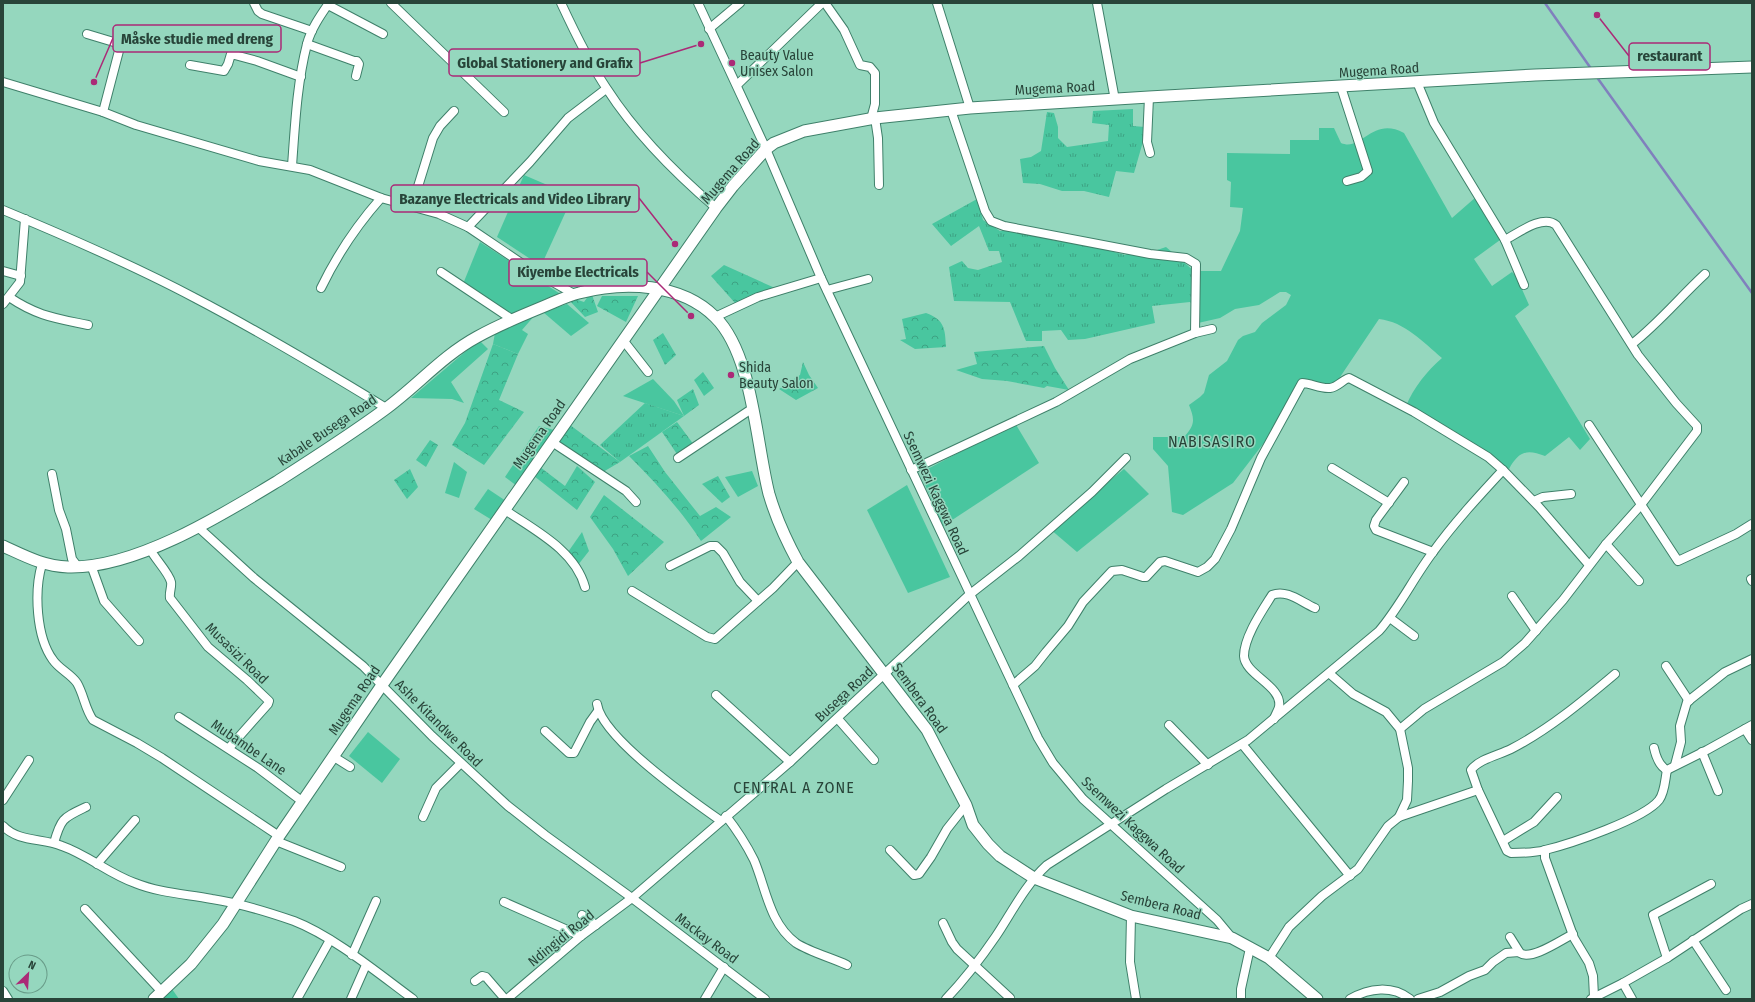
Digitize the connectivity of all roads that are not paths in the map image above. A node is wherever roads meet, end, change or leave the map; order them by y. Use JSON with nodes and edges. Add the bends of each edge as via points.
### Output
{"nodes":[{"id":1,"x":254,"y":3,"type":"edge"},
{"id":2,"x":391,"y":3,"type":"edge"},
{"id":3,"x":561,"y":3,"type":"edge"},
{"id":4,"x":698,"y":3,"type":"edge"},
{"id":5,"x":740,"y":3,"type":"edge"},
{"id":6,"x":822,"y":3,"type":"edge"},
{"id":7,"x":825,"y":3,"type":"edge"},
{"id":8,"x":937,"y":3,"type":"edge"},
{"id":9,"x":1097,"y":3,"type":"edge"},
{"id":10,"x":328,"y":4,"type":"edge"},
{"id":11,"x":709,"y":29,"type":"junction"},
{"id":12,"x":312,"y":31,"type":"junction"},
{"id":13,"x":87,"y":34,"type":"dead end"},
{"id":14,"x":383,"y":34,"type":"dead end"},
{"id":15,"x":307,"y":44,"type":"junction"},
{"id":16,"x":190,"y":65,"type":"dead end"},
{"id":17,"x":1752,"y":67,"type":"edge"},
{"id":18,"x":356,"y":76,"type":"dead end"},
{"id":19,"x":301,"y":77,"type":"junction"},
{"id":20,"x":3,"y":82,"type":"edge"},
{"id":21,"x":1417,"y":82,"type":"junction"},
{"id":22,"x":737,"y":85,"type":"junction"},
{"id":23,"x":1341,"y":87,"type":"junction"},
{"id":24,"x":606,"y":89,"type":"junction"},
{"id":25,"x":1149,"y":97,"type":"junction"},
{"id":26,"x":1115,"y":100,"type":"junction"},
{"id":27,"x":970,"y":108,"type":"junction"},
{"id":28,"x":951,"y":110,"type":"junction"},
{"id":29,"x":454,"y":111,"type":"dead end"},
{"id":30,"x":104,"y":112,"type":"junction"},
{"id":31,"x":504,"y":112,"type":"dead end"},
{"id":32,"x":873,"y":119,"type":"junction"},
{"id":33,"x":766,"y":149,"type":"junction"},
{"id":34,"x":1150,"y":152,"type":"dead end"},
{"id":35,"x":292,"y":166,"type":"junction"},
{"id":36,"x":1347,"y":181,"type":"dead end"},
{"id":37,"x":879,"y":185,"type":"dead end"},
{"id":38,"x":381,"y":198,"type":"junction"},
{"id":39,"x":412,"y":206,"type":"junction"},
{"id":40,"x":716,"y":208,"type":"junction"},
{"id":41,"x":3,"y":210,"type":"edge"},
{"id":42,"x":26,"y":219,"type":"junction"},
{"id":43,"x":468,"y":227,"type":"junction"},
{"id":44,"x":1505,"y":240,"type":"junction"},
{"id":45,"x":3,"y":272,"type":"edge"},
{"id":46,"x":441,"y":272,"type":"dead end"},
{"id":47,"x":1705,"y":274,"type":"dead end"},
{"id":48,"x":21,"y":276,"type":"junction"},
{"id":49,"x":821,"y":278,"type":"junction"},
{"id":50,"x":868,"y":279,"type":"dead end"},
{"id":51,"x":1524,"y":285,"type":"dead end"},
{"id":52,"x":321,"y":288,"type":"dead end"},
{"id":53,"x":659,"y":288,"type":"junction"},
{"id":54,"x":827,"y":290,"type":"junction"},
{"id":55,"x":574,"y":294,"type":"junction"},
{"id":56,"x":9,"y":297,"type":"junction"},
{"id":57,"x":3,"y":304,"type":"edge"},
{"id":58,"x":715,"y":317,"type":"junction"},
{"id":59,"x":513,"y":320,"type":"junction"},
{"id":60,"x":88,"y":325,"type":"dead end"},
{"id":61,"x":1212,"y":329,"type":"dead end"},
{"id":62,"x":1195,"y":333,"type":"junction"},
{"id":63,"x":623,"y":340,"type":"junction"},
{"id":64,"x":1632,"y":344,"type":"junction"},
{"id":65,"x":648,"y":372,"type":"dead end"},
{"id":66,"x":386,"y":408,"type":"junction"},
{"id":67,"x":753,"y":408,"type":"junction"},
{"id":68,"x":1589,"y":425,"type":"dead end"},
{"id":69,"x":552,"y":442,"type":"junction"},
{"id":70,"x":678,"y":458,"type":"dead end"},
{"id":71,"x":1126,"y":458,"type":"dead end"},
{"id":72,"x":1332,"y":468,"type":"dead end"},
{"id":73,"x":912,"y":470,"type":"junction"},
{"id":74,"x":1503,"y":470,"type":"junction"},
{"id":75,"x":52,"y":474,"type":"dead end"},
{"id":76,"x":1404,"y":482,"type":"dead end"},
{"id":77,"x":1571,"y":494,"type":"dead end"},
{"id":78,"x":1534,"y":501,"type":"junction"},
{"id":79,"x":636,"y":502,"type":"dead end"},
{"id":80,"x":1389,"y":503,"type":"junction"},
{"id":81,"x":1640,"y":506,"type":"junction"},
{"id":82,"x":505,"y":510,"type":"junction"},
{"id":83,"x":1752,"y":524,"type":"edge"},
{"id":84,"x":198,"y":527,"type":"junction"},
{"id":85,"x":1606,"y":544,"type":"junction"},
{"id":86,"x":3,"y":546,"type":"edge"},
{"id":87,"x":150,"y":549,"type":"junction"},
{"id":88,"x":1433,"y":552,"type":"junction"},
{"id":89,"x":798,"y":562,"type":"junction"},
{"id":90,"x":42,"y":564,"type":"junction"},
{"id":91,"x":91,"y":565,"type":"junction"},
{"id":92,"x":1589,"y":565,"type":"junction"},
{"id":93,"x":670,"y":566,"type":"dead end"},
{"id":94,"x":78,"y":567,"type":"junction"},
{"id":95,"x":1638,"y":581,"type":"dead end"},
{"id":96,"x":586,"y":586,"type":"dead end"},
{"id":97,"x":632,"y":591,"type":"dead end"},
{"id":98,"x":969,"y":595,"type":"junction"},
{"id":99,"x":1512,"y":596,"type":"dead end"},
{"id":100,"x":758,"y":601,"type":"junction"},
{"id":101,"x":1315,"y":608,"type":"dead end"},
{"id":102,"x":1390,"y":618,"type":"junction"},
{"id":103,"x":1536,"y":631,"type":"junction"},
{"id":104,"x":1414,"y":636,"type":"dead end"},
{"id":105,"x":139,"y":642,"type":"dead end"},
{"id":106,"x":1752,"y":659,"type":"edge"},
{"id":107,"x":1666,"y":666,"type":"dead end"},
{"id":108,"x":884,"y":674,"type":"junction"},
{"id":109,"x":1330,"y":674,"type":"junction"},
{"id":110,"x":1615,"y":674,"type":"dead end"},
{"id":111,"x":382,"y":684,"type":"junction"},
{"id":112,"x":1013,"y":685,"type":"junction"},
{"id":113,"x":716,"y":695,"type":"dead end"},
{"id":114,"x":1688,"y":701,"type":"junction"},
{"id":115,"x":179,"y":717,"type":"dead end"},
{"id":116,"x":838,"y":719,"type":"junction"},
{"id":117,"x":1274,"y":720,"type":"junction"},
{"id":118,"x":1169,"y":725,"type":"dead end"},
{"id":119,"x":1749,"y":727,"type":"edge"},
{"id":120,"x":1400,"y":729,"type":"junction"},
{"id":121,"x":546,"y":731,"type":"dead end"},
{"id":122,"x":1752,"y":740,"type":"edge"},
{"id":123,"x":1242,"y":744,"type":"junction"},
{"id":124,"x":229,"y":748,"type":"junction"},
{"id":125,"x":1654,"y":748,"type":"dead end"},
{"id":126,"x":1702,"y":752,"type":"junction"},
{"id":127,"x":334,"y":757,"type":"junction"},
{"id":128,"x":29,"y":760,"type":"dead end"},
{"id":129,"x":874,"y":760,"type":"dead end"},
{"id":130,"x":790,"y":762,"type":"junction"},
{"id":131,"x":460,"y":763,"type":"junction"},
{"id":132,"x":1208,"y":765,"type":"junction"},
{"id":133,"x":1675,"y":765,"type":"junction"},
{"id":134,"x":350,"y":767,"type":"dead end"},
{"id":135,"x":1667,"y":770,"type":"junction"},
{"id":136,"x":1478,"y":790,"type":"junction"},
{"id":137,"x":1718,"y":791,"type":"dead end"},
{"id":138,"x":1557,"y":797,"type":"dead end"},
{"id":139,"x":3,"y":800,"type":"edge"},
{"id":140,"x":303,"y":802,"type":"junction"},
{"id":141,"x":966,"y":805,"type":"junction"},
{"id":142,"x":86,"y":807,"type":"dead end"},
{"id":143,"x":423,"y":817,"type":"dead end"},
{"id":144,"x":723,"y":818,"type":"junction"},
{"id":145,"x":1399,"y":818,"type":"junction"},
{"id":146,"x":135,"y":820,"type":"dead end"},
{"id":147,"x":1110,"y":824,"type":"junction"},
{"id":148,"x":3,"y":826,"type":"edge"},
{"id":149,"x":277,"y":839,"type":"junction"},
{"id":150,"x":1502,"y":840,"type":"junction"},
{"id":151,"x":54,"y":843,"type":"junction"},
{"id":152,"x":890,"y":850,"type":"dead end"},
{"id":153,"x":1545,"y":850,"type":"junction"},
{"id":154,"x":97,"y":864,"type":"junction"},
{"id":155,"x":341,"y":867,"type":"dead end"},
{"id":156,"x":1350,"y":876,"type":"junction"},
{"id":157,"x":1034,"y":878,"type":"junction"},
{"id":158,"x":1711,"y":884,"type":"dead end"},
{"id":159,"x":632,"y":898,"type":"junction"},
{"id":160,"x":376,"y":901,"type":"dead end"},
{"id":161,"x":504,"y":902,"type":"dead end"},
{"id":162,"x":236,"y":904,"type":"junction"},
{"id":163,"x":1752,"y":904,"type":"edge"},
{"id":164,"x":85,"y":909,"type":"dead end"},
{"id":165,"x":582,"y":915,"type":"dead end"},
{"id":166,"x":1131,"y":916,"type":"junction"},
{"id":167,"x":943,"y":923,"type":"dead end"},
{"id":168,"x":596,"y":926,"type":"junction"},
{"id":169,"x":1572,"y":934,"type":"junction"},
{"id":170,"x":582,"y":936,"type":"junction"},
{"id":171,"x":1510,"y":937,"type":"dead end"},
{"id":172,"x":1232,"y":938,"type":"junction"},
{"id":173,"x":330,"y":940,"type":"junction"},
{"id":174,"x":1694,"y":940,"type":"junction"},
{"id":175,"x":1250,"y":948,"type":"junction"},
{"id":176,"x":1519,"y":952,"type":"junction"},
{"id":177,"x":352,"y":955,"type":"junction"},
{"id":178,"x":1269,"y":958,"type":"junction"},
{"id":179,"x":1667,"y":958,"type":"junction"},
{"id":180,"x":366,"y":965,"type":"junction"},
{"id":181,"x":847,"y":965,"type":"dead end"},
{"id":182,"x":975,"y":965,"type":"junction"},
{"id":183,"x":724,"y":967,"type":"junction"},
{"id":184,"x":475,"y":981,"type":"dead end"},
{"id":185,"x":1623,"y":984,"type":"junction"},
{"id":186,"x":1726,"y":990,"type":"dead end"},
{"id":187,"x":3,"y":991,"type":"edge"},
{"id":188,"x":158,"y":996,"type":"edge"},
{"id":189,"x":1010,"y":998,"type":"edge"},
{"id":190,"x":1592,"y":998,"type":"edge"},
{"id":191,"x":8,"y":999,"type":"edge"},
{"id":192,"x":297,"y":999,"type":"edge"},
{"id":193,"x":351,"y":999,"type":"edge"},
{"id":194,"x":413,"y":999,"type":"edge"},
{"id":195,"x":506,"y":999,"type":"edge"},
{"id":196,"x":705,"y":999,"type":"edge"},
{"id":197,"x":765,"y":999,"type":"edge"},
{"id":198,"x":946,"y":999,"type":"edge"},
{"id":199,"x":1136,"y":999,"type":"edge"},
{"id":200,"x":1241,"y":999,"type":"edge"},
{"id":201,"x":1317,"y":999,"type":"edge"},
{"id":202,"x":1350,"y":999,"type":"edge"},
{"id":203,"x":1410,"y":999,"type":"edge"},
{"id":204,"x":1418,"y":999,"type":"edge"},
{"id":205,"x":1632,"y":999,"type":"edge"}],
"edges":[{"from":1,"to":12,"type":"street","via":[[262,14]]},
{"from":2,"to":31,"type":"street"},
{"from":3,"to":24,"type":"street"},
{"from":4,"to":11,"type":"street","name":"Ssemwezi Kaggwa Road"},
{"from":5,"to":11,"type":"street"},
{"from":6,"to":22,"type":"street"},
{"from":7,"to":32,"type":"street","via":[[844,30],[860,65],[870,67],[875,73]]},
{"from":8,"to":27,"type":"street"},
{"from":9,"to":26,"type":"street"},
{"from":10,"to":12,"type":"street"},
{"from":10,"to":14,"type":"street"},
{"from":11,"to":22,"type":"street","name":"Ssemwezi Kaggwa Road"},
{"from":12,"to":15,"type":"street"},
{"from":13,"to":30,"type":"street","via":[[117,43],[120,47]]},
{"from":15,"to":18,"type":"street","via":[[357,61],[359,64]]},
{"from":15,"to":19,"type":"street"},
{"from":16,"to":19,"type":"street","via":[[224,71],[231,54]]},
{"from":17,"to":21,"type":"street","name":"Mugema Road"},
{"from":19,"to":35,"type":"street"},
{"from":20,"to":30,"type":"street"},
{"from":21,"to":23,"type":"street","name":"Mugema Road"},
{"from":21,"to":44,"type":"street","via":[[1434,123]]},
{"from":22,"to":33,"type":"street","name":"Ssemwezi Kaggwa Road"},
{"from":23,"to":25,"type":"street","name":"Mugema Road"},
{"from":23,"to":36,"type":"street","via":[[1368,171],[1361,177]]},
{"from":24,"to":40,"type":"street","via":[[664,160]]},
{"from":24,"to":43,"type":"street","via":[[568,118]]},
{"from":25,"to":26,"type":"street","name":"Mugema Road"},
{"from":25,"to":34,"type":"street","via":[[1147,142]]},
{"from":26,"to":27,"type":"street","name":"Mugema Road"},
{"from":27,"to":28,"type":"street","name":"Mugema Road"},
{"from":28,"to":32,"type":"street","name":"Mugema Road"},
{"from":28,"to":62,"type":"street","via":[[985,211],[991,221],[1004,226],[1190,260],[1196,264]]},
{"from":29,"to":39,"type":"street","via":[[440,126],[431,143]]},
{"from":30,"to":35,"type":"street","via":[[136,125],[252,159]]},
{"from":32,"to":33,"type":"street","name":"Mugema Road","via":[[804,131]]},
{"from":32,"to":37,"type":"street","via":[[878,138]]},
{"from":33,"to":40,"type":"street","name":"Mugema Road"},
{"from":33,"to":49,"type":"street","name":"Ssemwezi Kaggwa Road"},
{"from":35,"to":38,"type":"street","via":[[326,175]]},
{"from":38,"to":39,"type":"street"},
{"from":38,"to":52,"type":"street","via":[[349,238]]},
{"from":39,"to":43,"type":"street"},
{"from":40,"to":53,"type":"street","name":"Mugema Road"},
{"from":41,"to":42,"type":"street"},
{"from":42,"to":48,"type":"street"},
{"from":42,"to":66,"type":"street","via":[[194,297],[303,357]]},
{"from":43,"to":55,"type":"street","via":[[530,269]]},
{"from":44,"to":51,"type":"street"},
{"from":44,"to":64,"type":"street","via":[[1543,220],[1556,225]]},
{"from":45,"to":48,"type":"street"},
{"from":46,"to":59,"type":"street"},
{"from":47,"to":64,"type":"street","via":[[1650,330]]},
{"from":48,"to":56,"type":"street","via":[[20,282]]},
{"from":49,"to":54,"type":"street","name":"Ssemwezi Kaggwa Road"},
{"from":49,"to":58,"type":"street","via":[[758,297]]},
{"from":50,"to":54,"type":"street"},
{"from":53,"to":55,"type":"street","name":"Kabale Busega Road","via":[[614,288]]},
{"from":53,"to":58,"type":"street","name":"Sembera Road","via":[[687,297]]},
{"from":53,"to":63,"type":"street","name":"Mugema Road"},
{"from":54,"to":73,"type":"street","name":"Ssemwezi Kaggwa Road"},
{"from":55,"to":59,"type":"street","name":"Kabale Busega Road"},
{"from":56,"to":57,"type":"street"},
{"from":56,"to":60,"type":"street","via":[[45,316]]},
{"from":58,"to":67,"type":"street","name":"Sembera Road","via":[[723,326],[742,366]]},
{"from":59,"to":66,"type":"street","name":"Kabale Busega Road","via":[[466,344]]},
{"from":61,"to":62,"type":"street"},
{"from":62,"to":73,"type":"street","via":[[1130,359],[1056,402]]},
{"from":63,"to":65,"type":"street"},
{"from":63,"to":69,"type":"street","name":"Mugema Road"},
{"from":64,"to":81,"type":"street","via":[[1698,429]]},
{"from":66,"to":84,"type":"street","name":"Kabale Busega Road","via":[[312,459],[234,508]]},
{"from":67,"to":70,"type":"street"},
{"from":67,"to":89,"type":"street","name":"Sembera Road","via":[[775,512],[784,537]]},
{"from":68,"to":81,"type":"street"},
{"from":69,"to":79,"type":"street","via":[[626,491]]},
{"from":69,"to":82,"type":"street","name":"Mugema Road"},
{"from":71,"to":98,"type":"street","name":"Busega Road","via":[[1092,492]]},
{"from":72,"to":80,"type":"street"},
{"from":73,"to":98,"type":"street","name":"Ssemwezi Kaggwa Road"},
{"from":74,"to":78,"type":"street"},
{"from":74,"to":88,"type":"street","via":[[1467,509]]},
{"from":74,"to":112,"type":"street","via":[[1414,412],[1349,378],[1329,388],[1302,383],[1261,458],[1231,529],[1215,559],[1198,572],[1165,560],[1143,578],[1122,570],[1112,571],[1083,602],[1068,626],[1042,657]]},
{"from":75,"to":94,"type":"street","via":[[72,559]]},
{"from":76,"to":80,"type":"street"},
{"from":77,"to":78,"type":"street","via":[[1543,497]]},
{"from":78,"to":92,"type":"street"},
{"from":80,"to":88,"type":"street","via":[[1376,520],[1376,530]]},
{"from":81,"to":83,"type":"street","via":[[1678,561]]},
{"from":81,"to":85,"type":"street"},
{"from":82,"to":96,"type":"street","via":[[562,551],[582,576]]},
{"from":82,"to":111,"type":"street","name":"Mugema Road"},
{"from":84,"to":87,"type":"street","name":"Kabale Busega Road"},
{"from":84,"to":111,"type":"street","name":"Ashe Kitandwe Road","via":[[254,578]]},
{"from":85,"to":92,"type":"street"},
{"from":85,"to":95,"type":"street"},
{"from":86,"to":90,"type":"street","name":"Kabale Busega Road"},
{"from":87,"to":91,"type":"street","name":"Kabale Busega Road","via":[[114,561]]},
{"from":87,"to":124,"type":"street","name":"Musasizi Road","via":[[170,579],[170,598],[200,638],[269,701]]},
{"from":88,"to":102,"type":"street"},
{"from":89,"to":100,"type":"street"},
{"from":89,"to":108,"type":"street","name":"Sembera Road"},
{"from":90,"to":94,"type":"street","name":"Kabale Busega Road"},
{"from":90,"to":149,"type":"street","via":[[37,590],[44,641],[53,661],[77,683],[93,720],[162,758]]},
{"from":91,"to":94,"type":"street","name":"Kabale Busega Road"},
{"from":91,"to":105,"type":"street","via":[[104,601]]},
{"from":92,"to":103,"type":"street"},
{"from":93,"to":100,"type":"street","via":[[710,546],[716,546],[740,582]]},
{"from":97,"to":100,"type":"street","via":[[707,637],[715,638]]},
{"from":98,"to":108,"type":"street","name":"Busega Road"},
{"from":98,"to":112,"type":"street","name":"Ssemwezi Kaggwa Road"},
{"from":99,"to":103,"type":"street"},
{"from":101,"to":117,"type":"street","via":[[1289,595],[1279,592],[1272,595],[1246,642],[1244,657],[1247,665],[1272,689],[1278,700],[1279,707]]},
{"from":102,"to":104,"type":"street"},
{"from":102,"to":109,"type":"street"},
{"from":103,"to":120,"type":"street","via":[[1503,662],[1424,709]]},
{"from":106,"to":114,"type":"street","via":[[1725,672]]},
{"from":107,"to":114,"type":"street"},
{"from":108,"to":116,"type":"street","name":"Busega Road"},
{"from":108,"to":141,"type":"street","name":"Sembera Road","via":[[927,730]]},
{"from":109,"to":117,"type":"street"},
{"from":109,"to":120,"type":"street","via":[[1353,694],[1386,712]]},
{"from":110,"to":136,"type":"street","via":[[1571,709],[1512,749],[1477,764],[1471,770]]},
{"from":111,"to":127,"type":"street","name":"Mugema Road"},
{"from":111,"to":131,"type":"street","name":"Ashe Kitandwe Road"},
{"from":112,"to":147,"type":"street","name":"Ssemwezi Kaggwa Road","via":[[1053,763],[1083,799]]},
{"from":113,"to":130,"type":"street"},
{"from":114,"to":133,"type":"street","via":[[1680,726],[1681,742]]},
{"from":115,"to":124,"type":"street","name":"Mubambe Lane"},
{"from":116,"to":129,"type":"street"},
{"from":116,"to":130,"type":"street","name":"Busega Road"},
{"from":117,"to":123,"type":"street"},
{"from":118,"to":132,"type":"street"},
{"from":119,"to":122,"type":"street"},
{"from":119,"to":126,"type":"street"},
{"from":120,"to":145,"type":"street","via":[[1408,768],[1408,800]]},
{"from":121,"to":144,"type":"street","via":[[569,753],[574,754],[598,708],[613,732],[632,752]]},
{"from":123,"to":132,"type":"street"},
{"from":123,"to":156,"type":"street"},
{"from":124,"to":140,"type":"street","name":"Mubambe Lane"},
{"from":125,"to":135,"type":"street","via":[[1662,767]]},
{"from":126,"to":133,"type":"street"},
{"from":126,"to":137,"type":"street"},
{"from":127,"to":134,"type":"street"},
{"from":127,"to":140,"type":"street","name":"Mugema Road"},
{"from":128,"to":139,"type":"street"},
{"from":130,"to":144,"type":"street","name":"Busega Road"},
{"from":131,"to":143,"type":"street","via":[[436,788]]},
{"from":131,"to":159,"type":"street","name":"Ashe Kitandwe Road","via":[[508,806]]},
{"from":132,"to":147,"type":"street"},
{"from":133,"to":135,"type":"street"},
{"from":135,"to":153,"type":"street","via":[[1661,797],[1642,813],[1597,833]]},
{"from":136,"to":145,"type":"street"},
{"from":136,"to":150,"type":"street"},
{"from":138,"to":150,"type":"street","via":[[1534,822]]},
{"from":140,"to":149,"type":"street","name":"Mugema Road"},
{"from":141,"to":152,"type":"street","via":[[947,829],[919,874],[914,875]]},
{"from":141,"to":157,"type":"street","name":"Sembera Road","via":[[973,825],[988,844],[1000,856]]},
{"from":142,"to":151,"type":"street","via":[[60,823]]},
{"from":144,"to":159,"type":"street","name":"Busega Road"},
{"from":144,"to":181,"type":"street","via":[[740,835],[750,853],[772,912],[781,928],[797,943]]},
{"from":145,"to":156,"type":"street","via":[[1388,826],[1358,869]]},
{"from":146,"to":154,"type":"street"},
{"from":147,"to":157,"type":"street","via":[[1047,865]]},
{"from":147,"to":172,"type":"street","name":"Ssemwezi Kaggwa Road","via":[[1217,920]]},
{"from":148,"to":151,"type":"street","via":[[20,837]]},
{"from":149,"to":155,"type":"street"},
{"from":149,"to":162,"type":"street","name":"Mugema Road"},
{"from":150,"to":153,"type":"street","via":[[1511,853]]},
{"from":151,"to":154,"type":"street"},
{"from":153,"to":169,"type":"street","via":[[1545,858]]},
{"from":154,"to":162,"type":"street","via":[[148,888]]},
{"from":156,"to":178,"type":"street","via":[[1322,896],[1289,927]]},
{"from":157,"to":166,"type":"street","name":"Sembera Road"},
{"from":157,"to":182,"type":"street"},
{"from":158,"to":179,"type":"street","via":[[1653,915]]},
{"from":159,"to":168,"type":"street","name":"Ndingidi Road"},
{"from":159,"to":183,"type":"street","name":"Mackay Road"},
{"from":160,"to":177,"type":"street"},
{"from":161,"to":170,"type":"street"},
{"from":162,"to":173,"type":"street","via":[[295,922]]},
{"from":162,"to":188,"type":"street","name":"Mugema Road","via":[[206,948]]},
{"from":163,"to":174,"type":"street"},
{"from":164,"to":188,"type":"street"},
{"from":165,"to":168,"type":"street"},
{"from":166,"to":172,"type":"street","name":"Sembera Road"},
{"from":166,"to":199,"type":"street","via":[[1130,962]]},
{"from":167,"to":182,"type":"street","via":[[954,946]]},
{"from":168,"to":170,"type":"street","name":"Ndingidi Road"},
{"from":169,"to":176,"type":"street","via":[[1538,953],[1525,956]]},
{"from":169,"to":190,"type":"street","via":[[1589,963],[1593,976]]},
{"from":170,"to":195,"type":"street","name":"Ndingidi Road"},
{"from":171,"to":176,"type":"street"},
{"from":172,"to":175,"type":"street","name":"Sembera Road"},
{"from":173,"to":177,"type":"street"},
{"from":173,"to":192,"type":"street"},
{"from":174,"to":179,"type":"street"},
{"from":174,"to":186,"type":"street"},
{"from":175,"to":178,"type":"street","name":"Sembera Road"},
{"from":175,"to":200,"type":"street"},
{"from":176,"to":204,"type":"street","via":[[1506,953],[1485,970],[1440,992]]},
{"from":177,"to":180,"type":"street"},
{"from":178,"to":201,"type":"street","name":"Sembera Road"},
{"from":179,"to":185,"type":"street"},
{"from":180,"to":193,"type":"street"},
{"from":180,"to":194,"type":"street"},
{"from":182,"to":189,"type":"street"},
{"from":182,"to":198,"type":"street"},
{"from":183,"to":196,"type":"street"},
{"from":183,"to":197,"type":"street","name":"Mackay Road"},
{"from":184,"to":195,"type":"street","via":[[482,976],[486,977]]},
{"from":185,"to":190,"type":"street"},
{"from":185,"to":205,"type":"street"},
{"from":187,"to":191,"type":"street"},
{"from":202,"to":203,"type":"street","via":[[1359,993],[1380,988],[1402,993]]}]}
